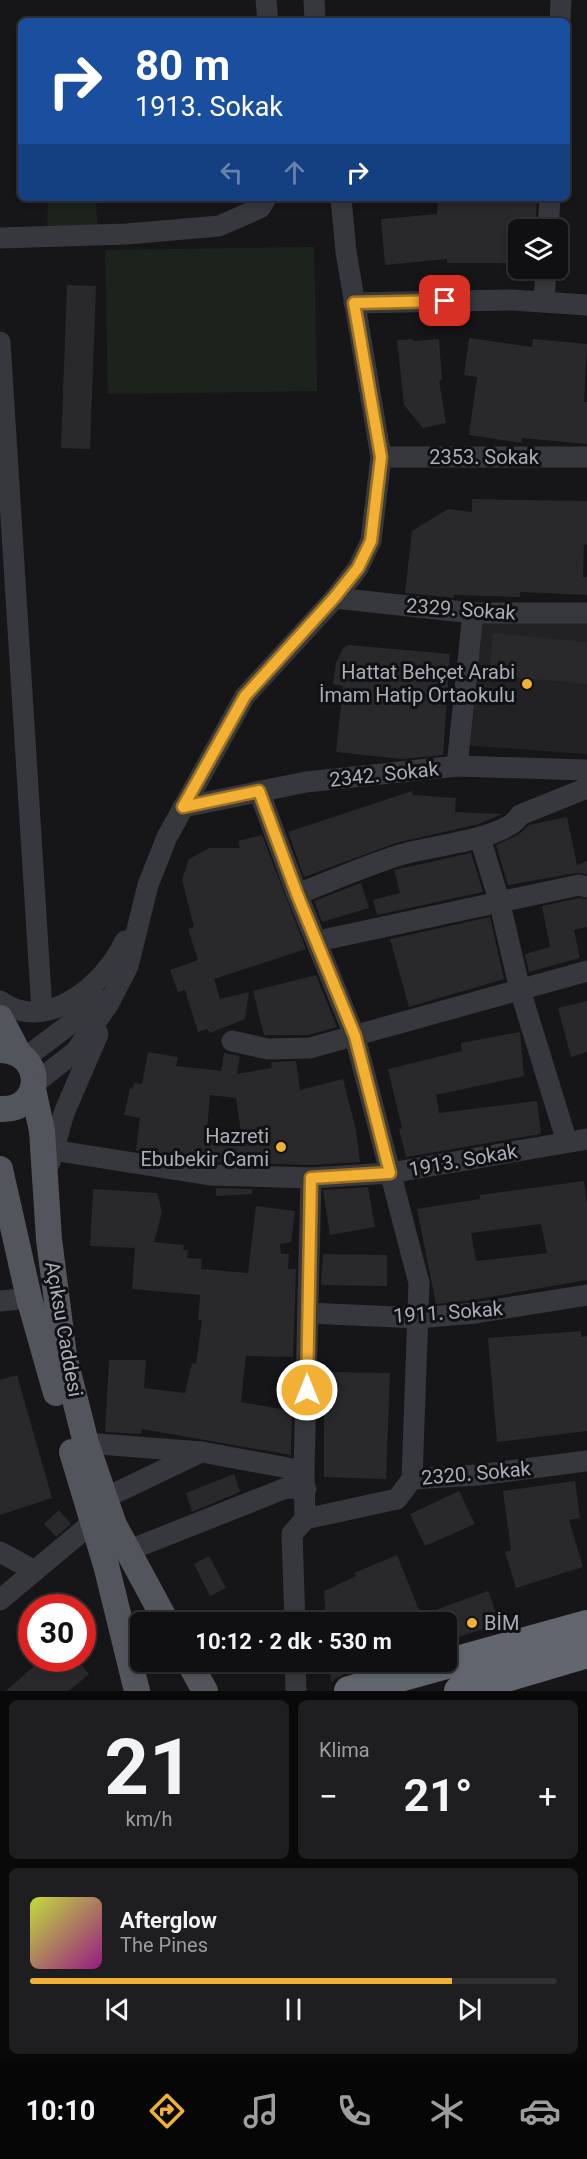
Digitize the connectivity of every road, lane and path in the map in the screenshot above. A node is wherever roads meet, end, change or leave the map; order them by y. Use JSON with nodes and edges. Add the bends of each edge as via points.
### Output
{"nodes":[{"id":1,"x":266,"y":0,"type":"edge"},
{"id":2,"x":314,"y":0,"type":"edge"},
{"id":3,"x":561,"y":0,"type":"edge"},
{"id":4,"x":268,"y":18,"type":"edge"},
{"id":5,"x":315,"y":18,"type":"edge"},
{"id":6,"x":560,"y":18,"type":"edge"},
{"id":7,"x":264,"y":201,"type":"edge"},
{"id":8,"x":341,"y":201,"type":"edge"},
{"id":9,"x":550,"y":201,"type":"edge"},
{"id":10,"x":549,"y":219,"type":"edge"},
{"id":11,"x":0,"y":238,"type":"edge"},
{"id":12,"x":545,"y":279,"type":"edge"},
{"id":13,"x":544,"y":302,"type":"junction"},
{"id":14,"x":354,"y":303,"type":"junction"},
{"id":15,"x":587,"y":305,"type":"edge"},
{"id":16,"x":0,"y":342,"type":"edge"},
{"id":17,"x":381,"y":457,"type":"junction"},
{"id":18,"x":587,"y":457,"type":"edge"},
{"id":19,"x":334,"y":598,"type":"junction"},
{"id":20,"x":473,"y":613,"type":"junction"},
{"id":21,"x":587,"y":613,"type":"edge"},
{"id":22,"x":457,"y":766,"type":"junction"},
{"id":23,"x":587,"y":770,"type":"edge"},
{"id":24,"x":587,"y":788,"type":"edge"},
{"id":25,"x":259,"y":791,"type":"junction"},
{"id":26,"x":183,"y":807,"type":"junction"},
{"id":27,"x":480,"y":838,"type":"junction"},
{"id":28,"x":148,"y":885,"type":"junction"},
{"id":29,"x":587,"y":887,"type":"edge"},
{"id":30,"x":297,"y":894,"type":"junction"},
{"id":31,"x":500,"y":900,"type":"junction"},
{"id":32,"x":318,"y":941,"type":"junction"},
{"id":33,"x":128,"y":966,"type":"junction"},
{"id":34,"x":587,"y":971,"type":"edge"},
{"id":35,"x":520,"y":990,"type":"junction"},
{"id":36,"x":0,"y":1001,"type":"edge"},
{"id":37,"x":109,"y":1003,"type":"junction"},
{"id":38,"x":42,"y":1011,"type":"junction"},
{"id":39,"x":0,"y":1018,"type":"edge"},
{"id":40,"x":355,"y":1036,"type":"junction"},
{"id":41,"x":232,"y":1041,"type":"dead end"},
{"id":42,"x":15,"y":1054,"type":"edge"},
{"id":43,"x":33,"y":1087,"type":"junction"},
{"id":44,"x":0,"y":1109,"type":"edge"},
{"id":45,"x":577,"y":1140,"type":"edge"},
{"id":46,"x":52,"y":1150,"type":"junction"},
{"id":47,"x":0,"y":1169,"type":"edge"},
{"id":48,"x":390,"y":1173,"type":"junction"},
{"id":49,"x":311,"y":1178,"type":"junction"},
{"id":50,"x":47,"y":1180,"type":"junction"},
{"id":51,"x":587,"y":1295,"type":"edge"},
{"id":52,"x":29,"y":1298,"type":"junction"},
{"id":53,"x":0,"y":1301,"type":"edge"},
{"id":54,"x":308,"y":1313,"type":"junction"},
{"id":55,"x":418,"y":1318,"type":"junction"},
{"id":56,"x":86,"y":1443,"type":"junction"},
{"id":57,"x":202,"y":1452,"type":"junction"},
{"id":58,"x":587,"y":1461,"type":"edge"},
{"id":59,"x":412,"y":1479,"type":"junction"},
{"id":60,"x":305,"y":1480,"type":"junction"},
{"id":61,"x":105,"y":1498,"type":"junction"},
{"id":62,"x":305,"y":1519,"type":"junction"},
{"id":63,"x":92,"y":1523,"type":"junction"},
{"id":64,"x":128,"y":1551,"type":"junction"},
{"id":65,"x":0,"y":1552,"type":"edge"},
{"id":66,"x":35,"y":1570,"type":"junction"},
{"id":67,"x":0,"y":1600,"type":"edge"},
{"id":68,"x":161,"y":1612,"type":"edge"},
{"id":69,"x":294,"y":1612,"type":"edge"},
{"id":70,"x":587,"y":1625,"type":"edge"},
{"id":71,"x":587,"y":1653,"type":"edge"},
{"id":72,"x":195,"y":1672,"type":"edge"},
{"id":73,"x":296,"y":1672,"type":"edge"},
{"id":74,"x":587,"y":1673,"type":"edge"},
{"id":75,"x":137,"y":1691,"type":"edge"},
{"id":76,"x":205,"y":1691,"type":"edge"},
{"id":77,"x":296,"y":1691,"type":"edge"},
{"id":78,"x":350,"y":1691,"type":"edge"},
{"id":79,"x":459,"y":1691,"type":"edge"},
{"id":80,"x":530,"y":1691,"type":"edge"}],
"edges":[{"from":1,"to":4,"type":"street"},
{"from":2,"to":5,"type":"street"},
{"from":3,"to":6,"type":"street"},
{"from":7,"to":11,"type":"street","via":[[260,208],[219,226]]},
{"from":8,"to":14,"type":"street"},
{"from":9,"to":10,"type":"street"},
{"from":12,"to":13,"type":"street"},
{"from":13,"to":14,"type":"street"},
{"from":13,"to":15,"type":"street"},
{"from":14,"to":17,"type":"street"},
{"from":16,"to":38,"type":"street"},
{"from":17,"to":18,"type":"street","name":"2353. Sokak"},
{"from":17,"to":19,"type":"street","via":[[371,541],[358,568]]},
{"from":19,"to":20,"type":"street","name":"2329. Sokak"},
{"from":19,"to":26,"type":"street","via":[[245,696]]},
{"from":20,"to":21,"type":"street","name":"2329. Sokak"},
{"from":20,"to":22,"type":"street"},
{"from":22,"to":23,"type":"street","name":"2342. Sokak"},
{"from":22,"to":25,"type":"street","name":"2342. Sokak","via":[[306,782]]},
{"from":24,"to":27,"type":"street","via":[[520,815],[516,822]]},
{"from":25,"to":26,"type":"street","name":"2342. Sokak"},
{"from":25,"to":30,"type":"street"},
{"from":26,"to":28,"type":"street"},
{"from":27,"to":30,"type":"street","via":[[401,854]]},
{"from":27,"to":31,"type":"street"},
{"from":28,"to":33,"type":"street"},
{"from":28,"to":38,"type":"street","via":[[123,945],[103,976],[72,1001]]},
{"from":29,"to":31,"type":"street","via":[[579,885]]},
{"from":30,"to":32,"type":"street"},
{"from":31,"to":32,"type":"street"},
{"from":31,"to":35,"type":"street"},
{"from":32,"to":40,"type":"street"},
{"from":33,"to":37,"type":"street"},
{"from":33,"to":42,"type":"street","via":[[87,1014]]},
{"from":34,"to":35,"type":"street"},
{"from":35,"to":40,"type":"street"},
{"from":35,"to":45,"type":"street"},
{"from":36,"to":38,"type":"street","via":[[22,1011]]},
{"from":37,"to":43,"type":"street","via":[[76,1051]]},
{"from":37,"to":46,"type":"street"},
{"from":39,"to":42,"type":"main road"},
{"from":40,"to":41,"type":"street","via":[[310,1048],[268,1049]]},
{"from":40,"to":48,"type":"street"},
{"from":42,"to":43,"type":"main road","name":"Açıksu Caddesi","via":[[33,1069]]},
{"from":43,"to":44,"type":"main road","via":[[21,1105]]},
{"from":43,"to":50,"type":"main road","name":"Açıksu Caddesi"},
{"from":45,"to":48,"type":"street","name":"1913. Sokak"},
{"from":46,"to":49,"type":"street","name":"1913. Sokak","via":[[210,1175]]},
{"from":46,"to":50,"type":"street"},
{"from":47,"to":52,"type":"main road","name":"Açıksu Caddesi"},
{"from":48,"to":49,"type":"street","name":"1913. Sokak"},
{"from":48,"to":55,"type":"street","via":[[419,1283]]},
{"from":49,"to":54,"type":"street"},
{"from":50,"to":56,"type":"main road","name":"Açıksu Caddesi","via":[[49,1239],[64,1356]]},
{"from":51,"to":55,"type":"street","name":"1911. Sokak"},
{"from":52,"to":53,"type":"street"},
{"from":52,"to":63,"type":"main road","name":"Açıksu Caddesi"},
{"from":54,"to":55,"type":"street","name":"1911. Sokak"},
{"from":54,"to":60,"type":"street"},
{"from":55,"to":59,"type":"street"},
{"from":56,"to":57,"type":"street"},
{"from":56,"to":61,"type":"main road","name":"Açıksu Caddesi"},
{"from":57,"to":60,"type":"street"},
{"from":57,"to":61,"type":"street"},
{"from":58,"to":59,"type":"street","name":"2320. Sokak"},
{"from":59,"to":62,"type":"street","name":"2320. Sokak","via":[[397,1499]]},
{"from":60,"to":62,"type":"street"},
{"from":60,"to":64,"type":"street"},
{"from":61,"to":64,"type":"main road","name":"Açıksu Caddesi"},
{"from":62,"to":69,"type":"street","via":[[292,1534]]},
{"from":63,"to":66,"type":"street"},
{"from":63,"to":75,"type":"main road","name":"Açıksu Caddesi"},
{"from":64,"to":68,"type":"main road","name":"Açıksu Caddesi"},
{"from":65,"to":66,"type":"street"},
{"from":66,"to":67,"type":"street"},
{"from":70,"to":78,"type":"highway"},
{"from":71,"to":79,"type":"highway"},
{"from":72,"to":76,"type":"main road"},
{"from":73,"to":77,"type":"street"},
{"from":74,"to":80,"type":"highway"}]}
